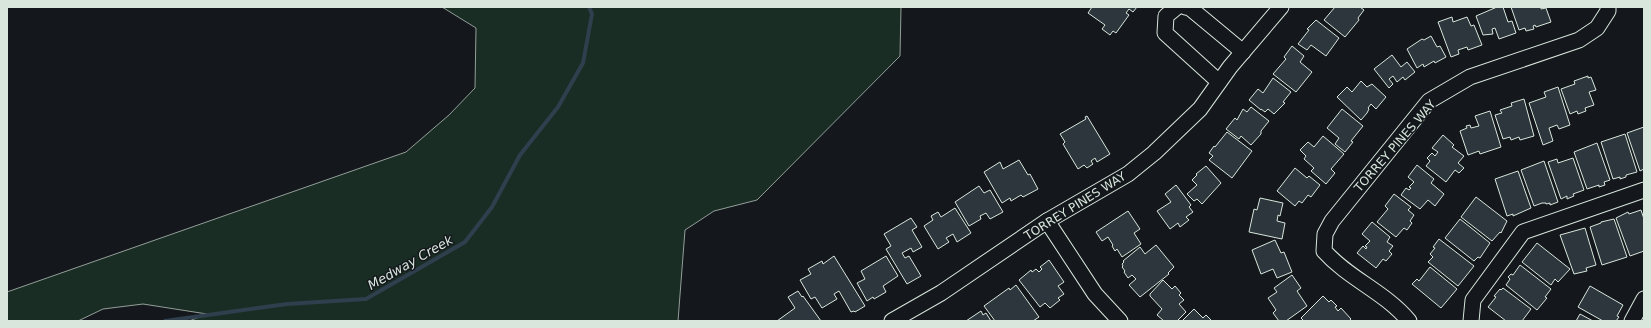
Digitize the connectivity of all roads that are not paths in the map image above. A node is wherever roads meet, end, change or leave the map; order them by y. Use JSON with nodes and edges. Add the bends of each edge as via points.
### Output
{"nodes":[{"id":1,"x":1177,"y":7,"type":"edge"},
{"id":2,"x":1185,"y":7,"type":"edge"},
{"id":3,"x":1282,"y":7,"type":"edge"},
{"id":4,"x":1608,"y":7,"type":"edge"},
{"id":5,"x":1243,"y":52,"type":"junction"},
{"id":6,"x":1219,"y":82,"type":"junction"},
{"id":7,"x":1644,"y":190,"type":"edge"},
{"id":8,"x":1047,"y":222,"type":"junction"},
{"id":9,"x":1644,"y":299,"type":"edge"},
{"id":10,"x":892,"y":321,"type":"edge"},
{"id":11,"x":1120,"y":321,"type":"edge"},
{"id":12,"x":1409,"y":321,"type":"edge"},
{"id":13,"x":1471,"y":321,"type":"edge"},
{"id":14,"x":1632,"y":321,"type":"edge"}],
"edges":[{"from":1,"to":6,"type":"street","via":[[1166,16],[1165,33]]},
{"from":2,"to":5,"type":"street","via":[[1190,8]]},
{"from":3,"to":5,"type":"street","name":"TORREY PINES WAY"},
{"from":4,"to":12,"type":"street","name":"TORREY PINES WAY","via":[[1597,28],[1579,40],[1470,77],[1429,101],[1332,221],[1325,234],[1324,251],[1334,262],[1398,308]]},
{"from":5,"to":6,"type":"street","name":"TORREY PINES WAY"},
{"from":6,"to":8,"type":"street","name":"TORREY PINES WAY","via":[[1200,109],[1154,153],[1128,174]]},
{"from":7,"to":13,"type":"street","via":[[1523,232],[1472,300]]},
{"from":8,"to":10,"type":"street","name":"TORREY PINES WAY"},
{"from":8,"to":11,"type":"street","via":[[1094,294]]},
{"from":9,"to":14,"type":"street"}]}
